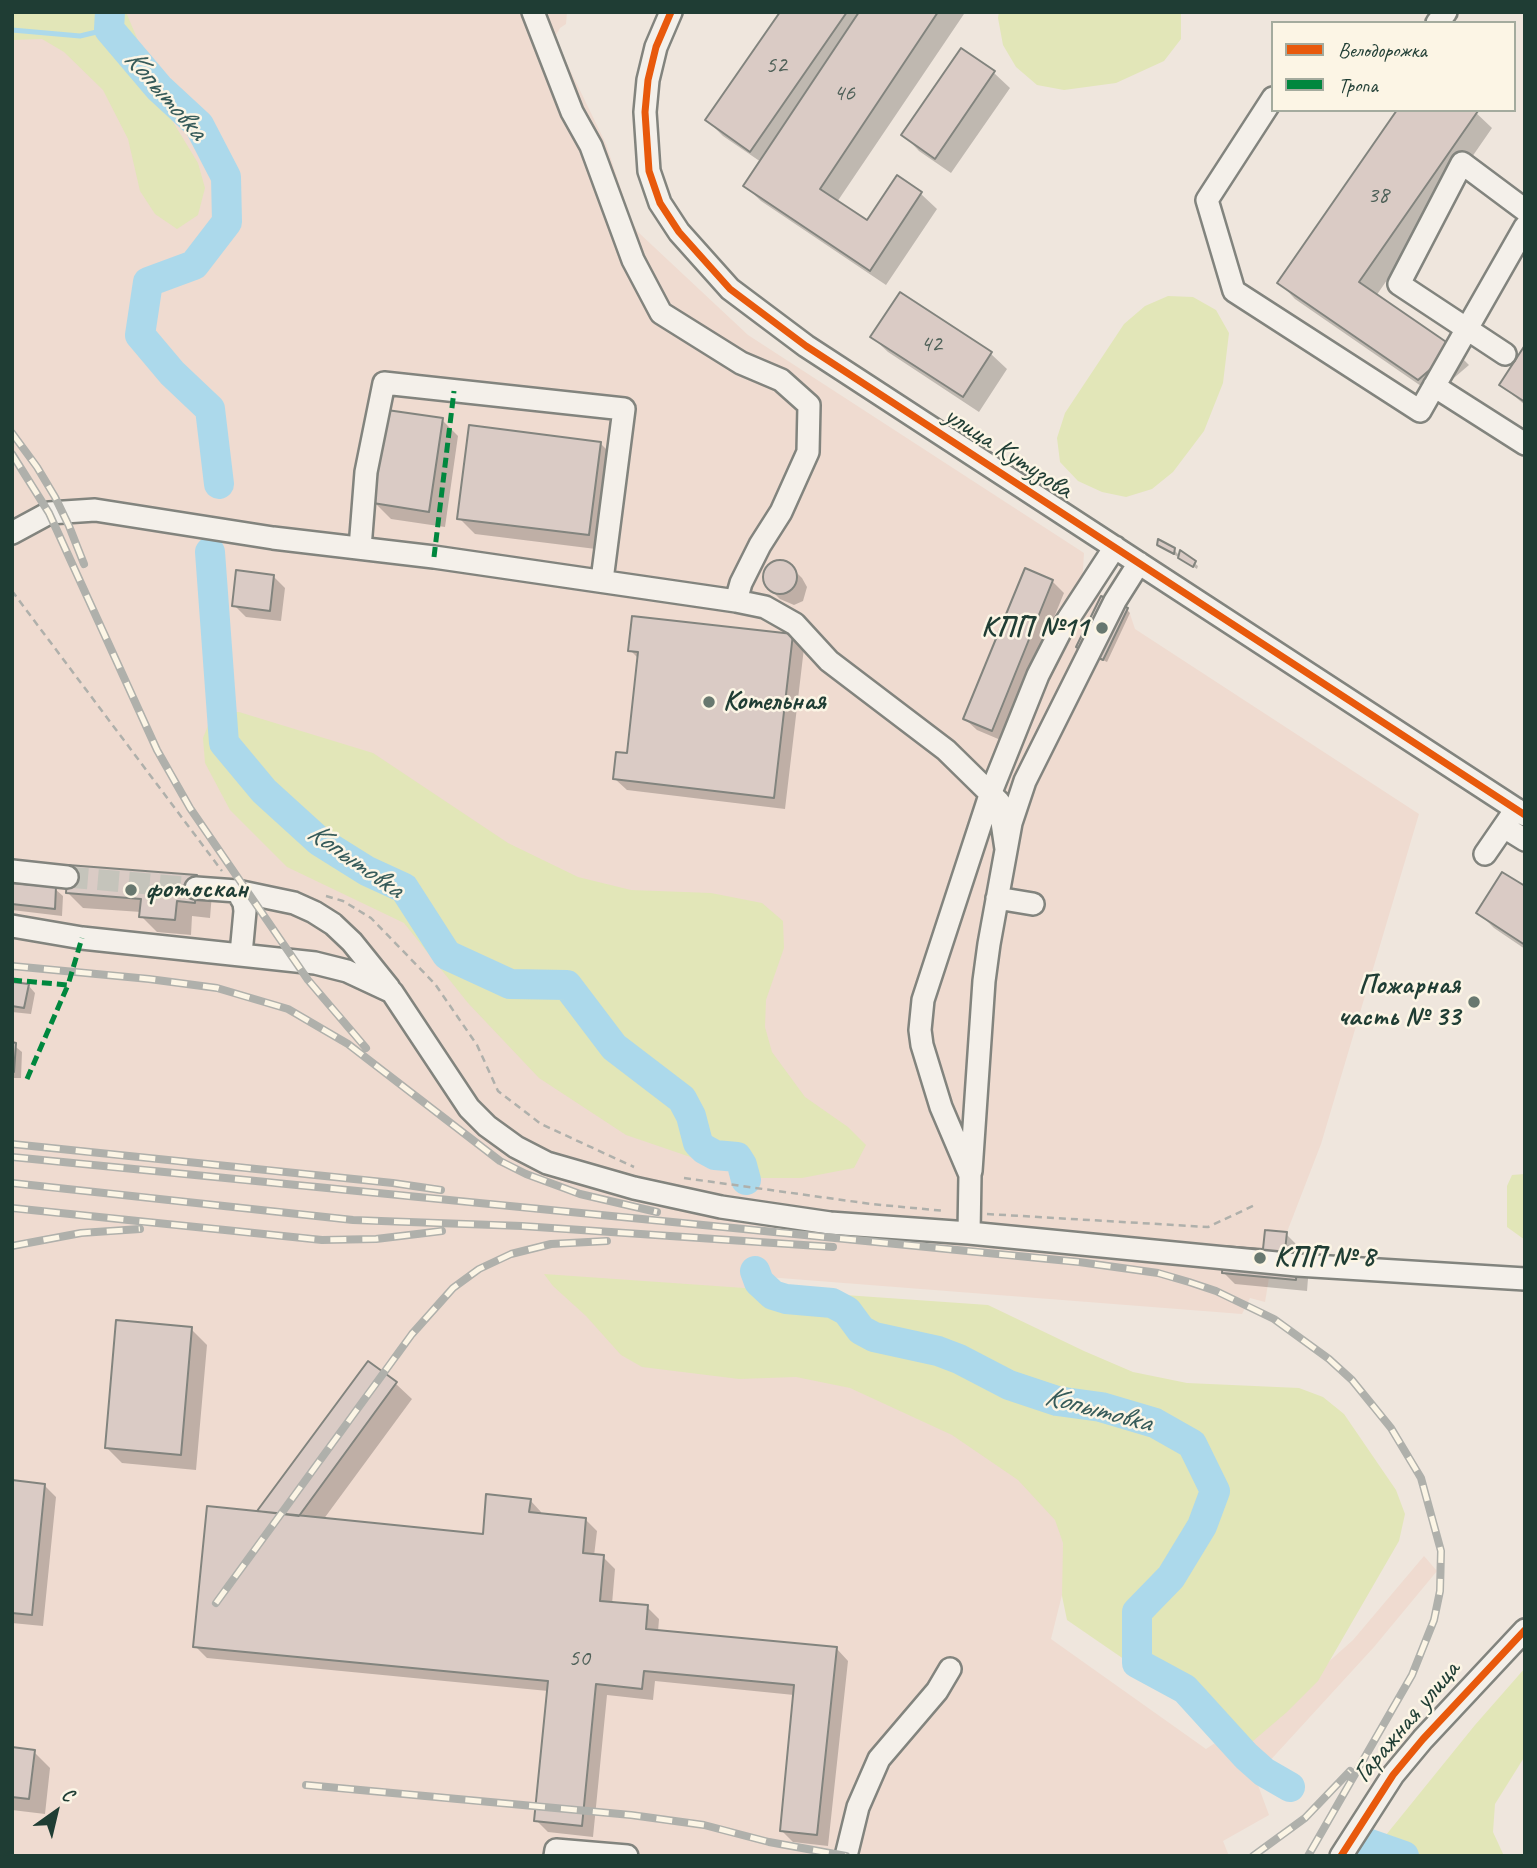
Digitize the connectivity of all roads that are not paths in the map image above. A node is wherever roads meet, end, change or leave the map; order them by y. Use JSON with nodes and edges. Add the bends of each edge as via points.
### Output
{"nodes":[{"id":1,"x":533,"y":12,"type":"edge"},
{"id":2,"x":671,"y":12,"type":"edge"},
{"id":3,"x":1271,"y":101,"type":"edge"},
{"id":4,"x":1525,"y":210,"type":"edge"},
{"id":5,"x":1525,"y":227,"type":"edge"},
{"id":6,"x":1466,"y":329,"type":"junction"},
{"id":7,"x":1505,"y":354,"type":"dead end"},
{"id":8,"x":1434,"y":386,"type":"junction"},
{"id":9,"x":1525,"y":444,"type":"edge"},
{"id":10,"x":12,"y":533,"type":"edge"},
{"id":11,"x":1115,"y":547,"type":"junction"},
{"id":12,"x":360,"y":548,"type":"junction"},
{"id":13,"x":1139,"y":563,"type":"junction"},
{"id":14,"x":602,"y":580,"type":"junction"},
{"id":15,"x":736,"y":601,"type":"junction"},
{"id":16,"x":1025,"y":781,"type":"junction"},
{"id":17,"x":991,"y":792,"type":"junction"},
{"id":18,"x":1521,"y":812,"type":"edge"},
{"id":19,"x":1002,"y":813,"type":"junction"},
{"id":20,"x":1504,"y":827,"type":"junction"},
{"id":21,"x":1525,"y":840,"type":"edge"},
{"id":22,"x":1006,"y":849,"type":"junction"},
{"id":23,"x":1485,"y":854,"type":"dead end"},
{"id":24,"x":968,"y":860,"type":"junction"},
{"id":25,"x":12,"y":871,"type":"edge"},
{"id":26,"x":67,"y":877,"type":"tunnel mouth"},
{"id":27,"x":196,"y":888,"type":"tunnel mouth"},
{"id":28,"x":237,"y":891,"type":"junction"},
{"id":29,"x":997,"y":898,"type":"junction"},
{"id":30,"x":1033,"y":904,"type":"dead end"},
{"id":31,"x":12,"y":926,"type":"edge"},
{"id":32,"x":241,"y":954,"type":"junction"},
{"id":33,"x":392,"y":992,"type":"junction"},
{"id":34,"x":970,"y":1175,"type":"junction"},
{"id":35,"x":969,"y":1223,"type":"junction"},
{"id":36,"x":1525,"y":1279,"type":"edge"},
{"id":37,"x":1525,"y":1630,"type":"edge"},
{"id":38,"x":950,"y":1669,"type":"dead end"},
{"id":39,"x":555,"y":1856,"type":"edge"},
{"id":40,"x":627,"y":1856,"type":"edge"},
{"id":41,"x":846,"y":1856,"type":"edge"},
{"id":42,"x":1341,"y":1856,"type":"edge"}],
"edges":[{"from":1,"to":15,"type":"street","via":[[572,112],[591,146],[633,260],[661,313],[741,363],[781,380],[809,405],[808,452]]},
{"from":2,"to":11,"type":"street","name":"улица Кутузова","via":[[648,80],[649,171],[660,203],[703,261],[740,298],[806,346]]},
{"from":3,"to":8,"type":"street","via":[[1207,200],[1234,291],[1419,411]]},
{"from":4,"to":6,"type":"street","via":[[1462,163],[1399,284]]},
{"from":5,"to":6,"type":"street"},
{"from":6,"to":7,"type":"street"},
{"from":6,"to":8,"type":"street"},
{"from":8,"to":9,"type":"street"},
{"from":10,"to":12,"type":"street","via":[[49,513],[95,510]]},
{"from":11,"to":13,"type":"street","name":"улица Кутузова"},
{"from":11,"to":17,"type":"street","via":[[1052,646]]},
{"from":12,"to":14,"type":"street"},
{"from":12,"to":14,"type":"street","via":[[366,472],[384,383],[624,409]]},
{"from":13,"to":16,"type":"street","via":[[1115,601]]},
{"from":13,"to":18,"type":"street","name":"улица Кутузова"},
{"from":14,"to":15,"type":"street"},
{"from":15,"to":17,"type":"street","via":[[765,607],[795,624],[829,661],[946,750]]},
{"from":16,"to":19,"type":"street"},
{"from":16,"to":22,"type":"street"},
{"from":17,"to":19,"type":"street"},
{"from":17,"to":24,"type":"street"},
{"from":18,"to":20,"type":"street"},
{"from":19,"to":22,"type":"street"},
{"from":19,"to":24,"type":"street"},
{"from":20,"to":21,"type":"street"},
{"from":20,"to":23,"type":"street"},
{"from":22,"to":29,"type":"street"},
{"from":24,"to":34,"type":"street","via":[[926,986],[920,1030],[941,1107]]},
{"from":25,"to":26,"type":"street"},
{"from":27,"to":28,"type":"street"},
{"from":28,"to":32,"type":"street","via":[[245,911]]},
{"from":28,"to":33,"type":"street","via":[[294,903],[333,924]]},
{"from":29,"to":30,"type":"street"},
{"from":29,"to":34,"type":"street","via":[[984,981]]},
{"from":31,"to":32,"type":"street"},
{"from":32,"to":33,"type":"street","via":[[331,965]]},
{"from":33,"to":35,"type":"street","via":[[469,1108],[516,1147],[547,1163],[721,1207],[830,1223]]},
{"from":34,"to":35,"type":"street"},
{"from":35,"to":36,"type":"street","via":[[1297,1265]]},
{"from":37,"to":42,"type":"street","name":"Гаражная улица","via":[[1401,1766]]},
{"from":38,"to":41,"type":"street","via":[[879,1759],[858,1807]]},
{"from":39,"to":40,"type":"street","via":[[556,1850]]}]}
